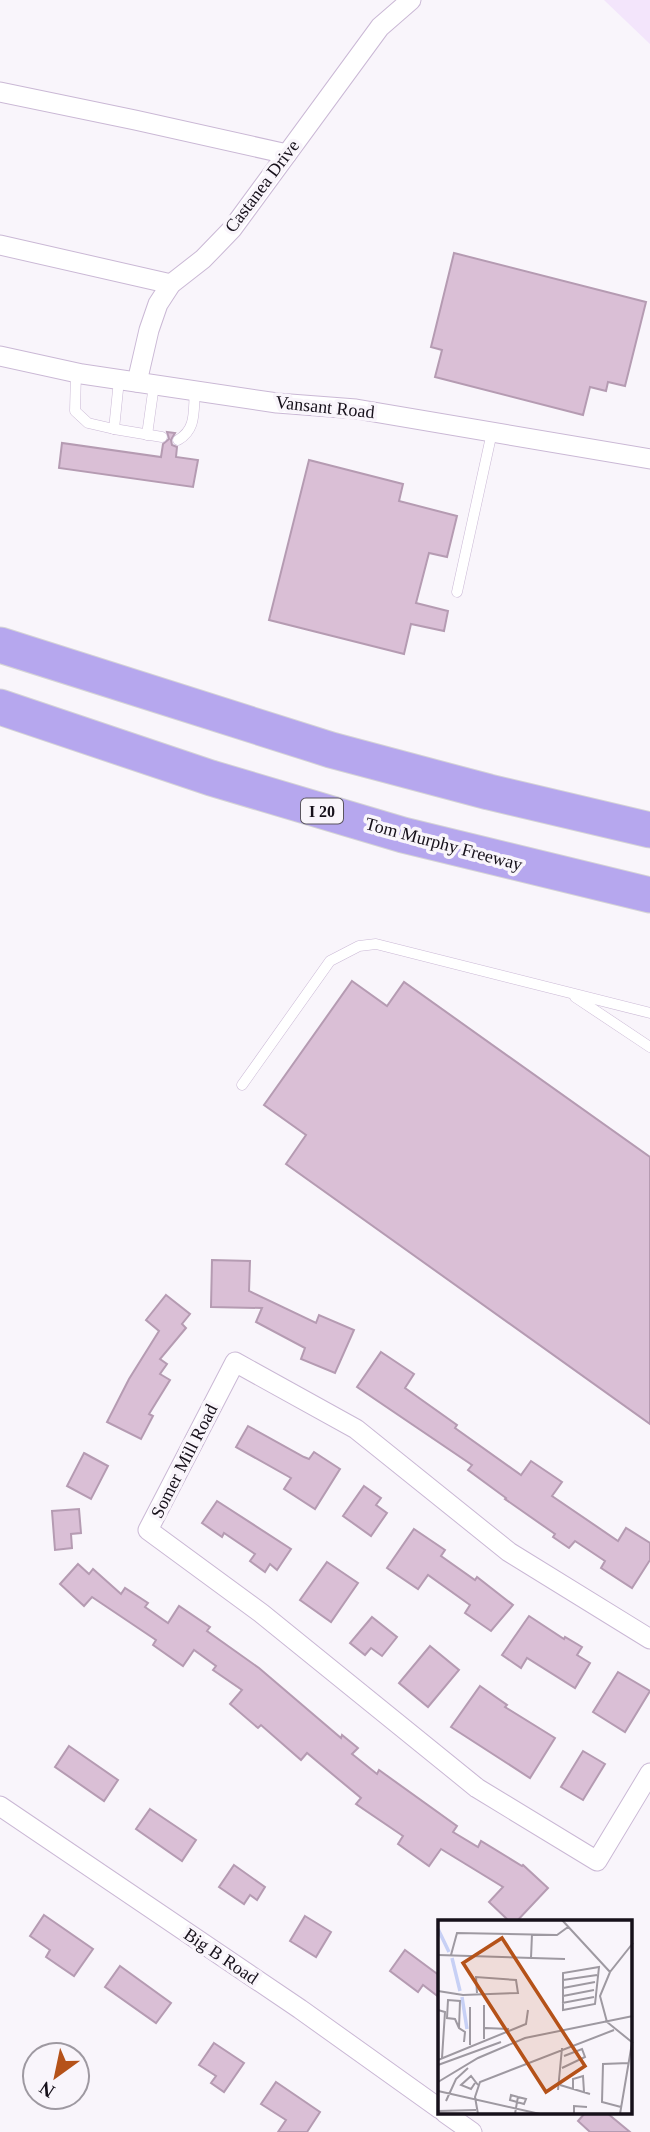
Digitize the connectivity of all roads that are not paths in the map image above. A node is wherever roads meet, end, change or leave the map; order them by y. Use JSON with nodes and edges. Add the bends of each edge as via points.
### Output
{"nodes":[{"id":1,"x":411,"y":0,"type":"edge"},
{"id":2,"x":0,"y":92,"type":"edge"},
{"id":3,"x":287,"y":154,"type":"junction"},
{"id":4,"x":0,"y":245,"type":"edge"},
{"id":5,"x":171,"y":284,"type":"junction"},
{"id":6,"x":0,"y":355,"type":"edge"},
{"id":7,"x":76,"y":373,"type":"junction"},
{"id":8,"x":137,"y":382,"type":"junction"},
{"id":9,"x":195,"y":391,"type":"junction"},
{"id":10,"x":114,"y":429,"type":"junction"},
{"id":11,"x":492,"y":432,"type":"junction"},
{"id":12,"x":148,"y":435,"type":"junction"},
{"id":13,"x":162,"y":437,"type":"dead end"},
{"id":14,"x":183,"y":437,"type":"dead end"},
{"id":15,"x":650,"y":459,"type":"edge"},
{"id":16,"x":457,"y":592,"type":"dead end"},
{"id":17,"x":0,"y":645,"type":"edge"},
{"id":18,"x":0,"y":707,"type":"edge"},
{"id":19,"x":650,"y":830,"type":"edge"},
{"id":20,"x":650,"y":895,"type":"edge"},
{"id":21,"x":569,"y":993,"type":"junction"},
{"id":22,"x":650,"y":1013,"type":"edge"},
{"id":23,"x":650,"y":1047,"type":"edge"},
{"id":24,"x":242,"y":1085,"type":"dead end"},
{"id":25,"x":650,"y":1639,"type":"edge"},
{"id":26,"x":650,"y":1773,"type":"edge"},
{"id":27,"x":0,"y":1806,"type":"edge"},
{"id":28,"x":438,"y":2108,"type":"edge"},
{"id":29,"x":446,"y":2114,"type":"edge"},
{"id":30,"x":472,"y":2132,"type":"edge"}],
"edges":[{"from":1,"to":3,"type":"street","name":"Castanea Drive","via":[[380,27]]},
{"from":2,"to":3,"type":"street"},
{"from":3,"to":5,"type":"street","name":"Castanea Drive","via":[[232,229]]},
{"from":4,"to":5,"type":"street"},
{"from":5,"to":8,"type":"street","name":"Castanea Drive","via":[[158,304]]},
{"from":6,"to":7,"type":"street","name":"Vansant Road"},
{"from":7,"to":8,"type":"street","name":"Vansant Road"},
{"from":7,"to":10,"type":"lane","via":[[75,411],[88,423]]},
{"from":8,"to":9,"type":"street","name":"Vansant Road"},
{"from":8,"to":10,"type":"lane"},
{"from":8,"to":12,"type":"lane"},
{"from":9,"to":11,"type":"street","name":"Vansant Road","via":[[356,409]]},
{"from":9,"to":14,"type":"lane","via":[[192,425]]},
{"from":10,"to":12,"type":"lane"},
{"from":11,"to":15,"type":"street","name":"Vansant Road"},
{"from":11,"to":16,"type":"lane"},
{"from":12,"to":13,"type":"lane"},
{"from":17,"to":19,"type":"highway","via":[[331,750]]},
{"from":18,"to":20,"type":"highway","name":"Tom Murphy Freeway","number":"I 20","via":[[211,778],[403,835]]},
{"from":21,"to":22,"type":"lane"},
{"from":21,"to":23,"type":"lane"},
{"from":21,"to":24,"type":"lane","via":[[376,944],[359,946],[330,961]]},
{"from":25,"to":26,"type":"street","name":"Somer Mill Road","via":[[509,1552],[356,1429],[235,1362],[148,1530],[261,1613],[477,1788],[597,1861]]},
{"from":27,"to":28,"type":"street","name":"Big B Road"},
{"from":29,"to":30,"type":"street"}]}
